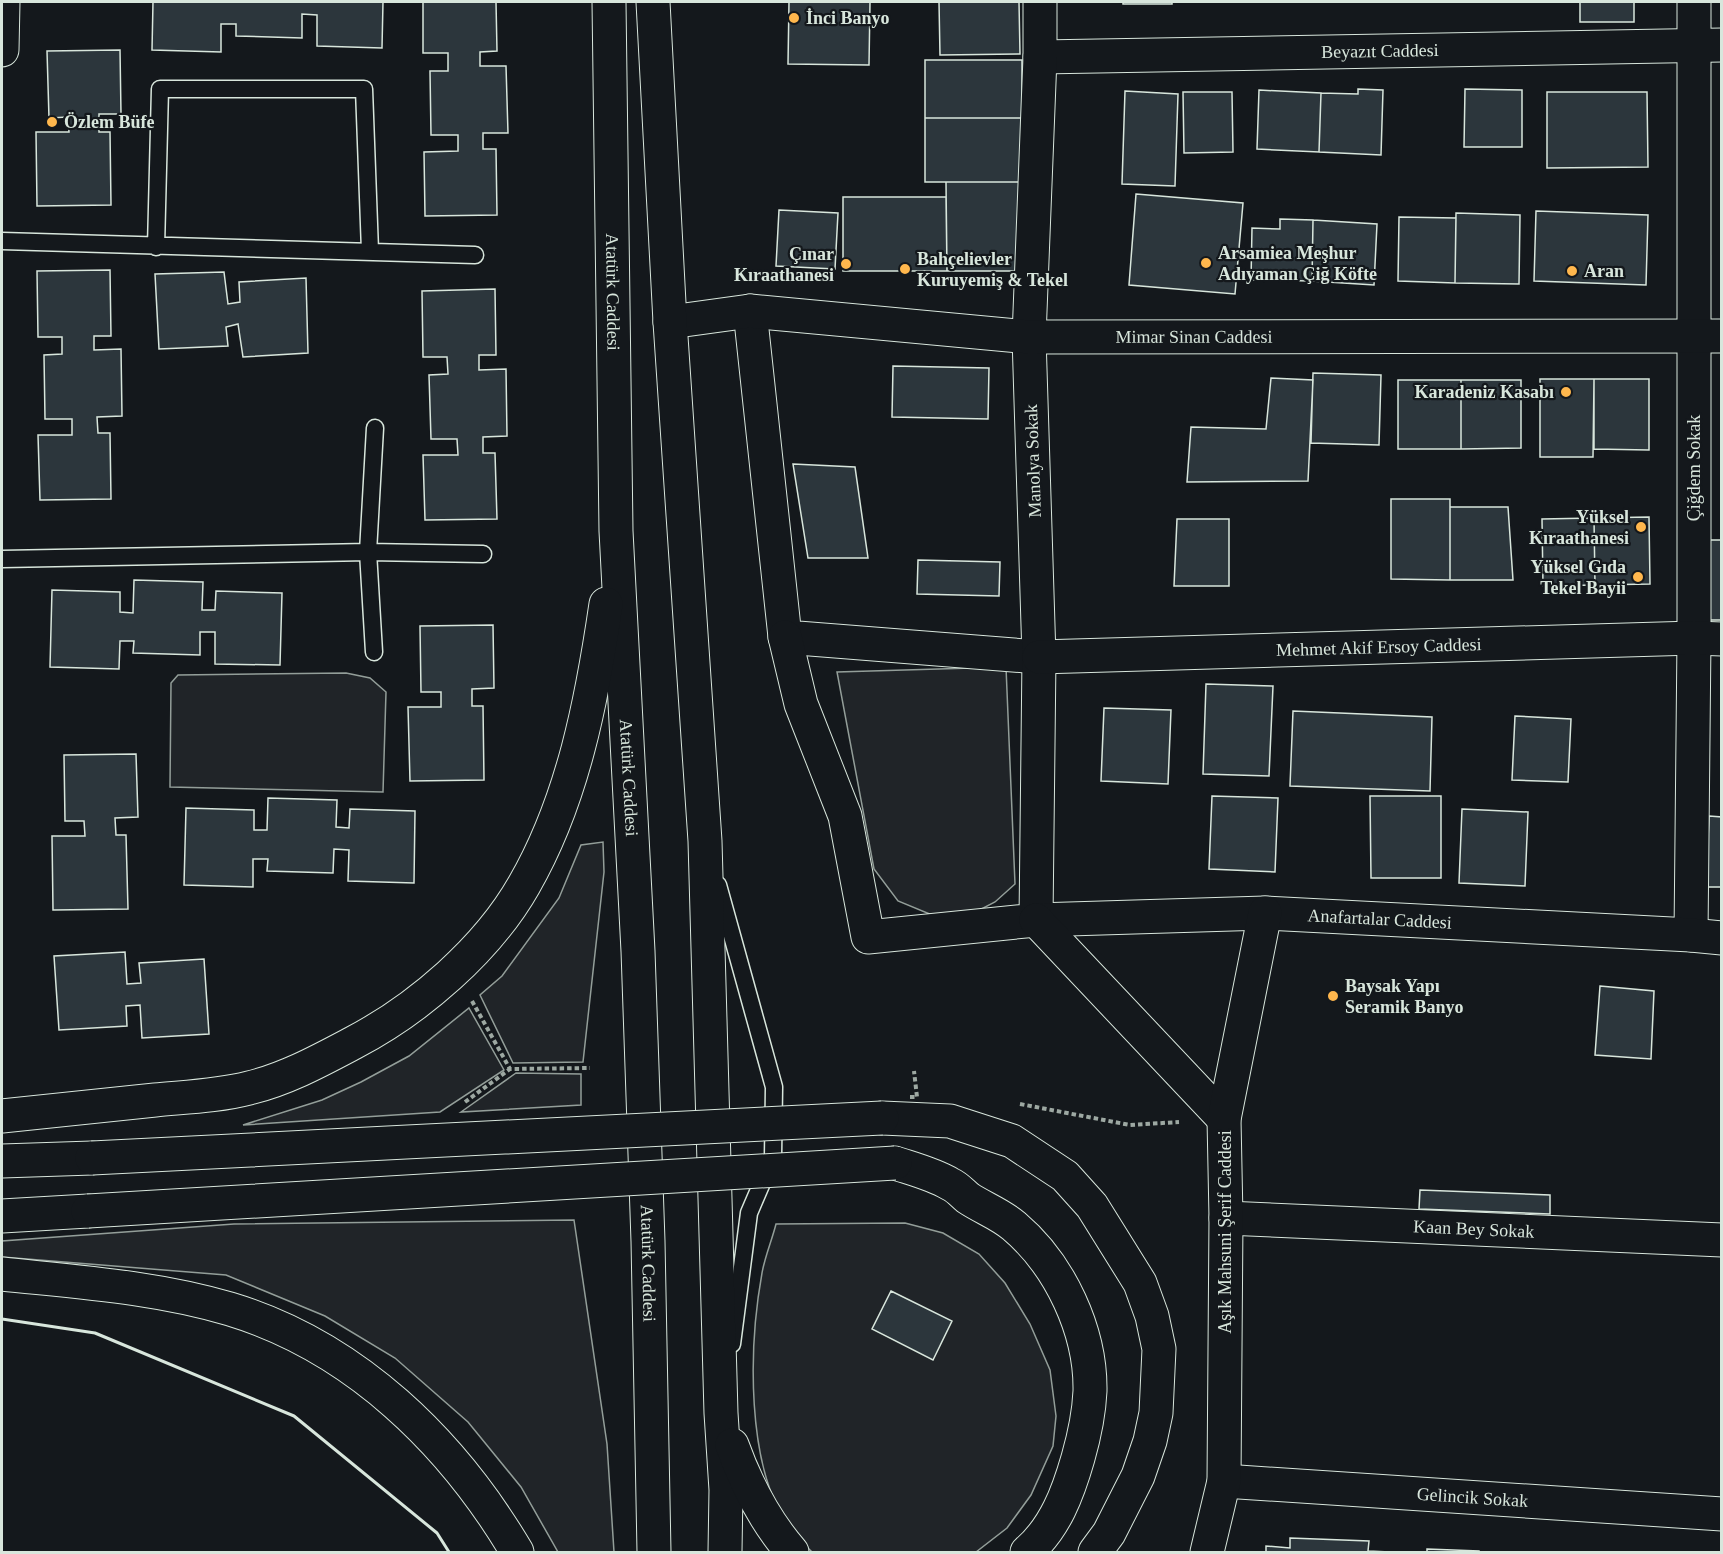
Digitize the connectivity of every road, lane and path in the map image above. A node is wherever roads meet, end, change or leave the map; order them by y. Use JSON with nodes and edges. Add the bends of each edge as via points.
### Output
{"nodes":[{"id":1,"x":3,"y":2,"type":"edge"},
{"id":2,"x":609,"y":2,"type":"edge"},
{"id":3,"x":653,"y":2,"type":"edge"},
{"id":4,"x":1040,"y":2,"type":"edge"},
{"id":5,"x":1694,"y":2,"type":"edge"},
{"id":6,"x":1708,"y":45,"type":"edge"},
{"id":7,"x":2,"y":50,"type":"edge"},
{"id":8,"x":1040,"y":57,"type":"junction"},
{"id":9,"x":2,"y":241,"type":"edge"},
{"id":10,"x":156,"y":247,"type":"junction"},
{"id":11,"x":370,"y":251,"type":"junction"},
{"id":12,"x":475,"y":255,"type":"dead end"},
{"id":13,"x":750,"y":311,"type":"junction"},
{"id":14,"x":670,"y":322,"type":"junction"},
{"id":15,"x":1708,"y":336,"type":"edge"},
{"id":16,"x":1029,"y":337,"type":"junction"},
{"id":17,"x":375,"y":429,"type":"dead end"},
{"id":18,"x":616,"y":531,"type":"junction"},
{"id":19,"x":368,"y":552,"type":"junction"},
{"id":20,"x":483,"y":554,"type":"dead end"},
{"id":21,"x":2,"y":559,"type":"edge"},
{"id":22,"x":785,"y":637,"type":"junction"},
{"id":23,"x":1708,"y":639,"type":"edge"},
{"id":24,"x":374,"y":652,"type":"dead end"},
{"id":25,"x":1039,"y":657,"type":"junction"},
{"id":26,"x":705,"y":841,"type":"junction"},
{"id":27,"x":1265,"y":914,"type":"junction"},
{"id":28,"x":1036,"y":920,"type":"junction"},
{"id":29,"x":1706,"y":936,"type":"edge"},
{"id":30,"x":470,"y":997,"type":"dead end"},
{"id":31,"x":590,"y":1068,"type":"dead end"},
{"id":32,"x":927,"y":1096,"type":"dead end"},
{"id":33,"x":917,"y":1097,"type":"dead end"},
{"id":34,"x":1014,"y":1103,"type":"dead end"},
{"id":35,"x":2,"y":1116,"type":"edge"},
{"id":36,"x":1224,"y":1119,"type":"junction"},
{"id":37,"x":2,"y":1161,"type":"edge"},
{"id":38,"x":2,"y":1216,"type":"edge"},
{"id":39,"x":1226,"y":1218,"type":"junction"},
{"id":40,"x":1722,"y":1240,"type":"edge"},
{"id":41,"x":2,"y":1274,"type":"edge"},
{"id":42,"x":721,"y":1413,"type":"junction"},
{"id":43,"x":1224,"y":1481,"type":"junction"},
{"id":44,"x":1722,"y":1514,"type":"edge"},
{"id":45,"x":517,"y":1552,"type":"edge"},
{"id":46,"x":654,"y":1552,"type":"edge"},
{"id":47,"x":725,"y":1552,"type":"edge"},
{"id":48,"x":792,"y":1552,"type":"edge"},
{"id":49,"x":1027,"y":1552,"type":"edge"},
{"id":50,"x":1095,"y":1552,"type":"edge"},
{"id":51,"x":1208,"y":1552,"type":"edge"}],
"edges":[{"from":1,"to":7,"type":"main road"},
{"from":2,"to":18,"type":"main road","name":"Atatürk Caddesi"},
{"from":3,"to":14,"type":"main road"},
{"from":4,"to":8,"type":"main road","name":"Manolya Sokak"},
{"from":5,"to":6,"type":"main road","name":"Çiğdem Sokak"},
{"from":6,"to":8,"type":"main road","name":"Beyazıt Caddesi"},
{"from":6,"to":15,"type":"main road","name":"Çiğdem Sokak"},
{"from":8,"to":16,"type":"main road","name":"Manolya Sokak"},
{"from":9,"to":10,"type":"lane"},
{"from":10,"to":11,"type":"lane"},
{"from":10,"to":11,"type":"lane","via":[[160,89],[363,89]]},
{"from":11,"to":12,"type":"lane"},
{"from":13,"to":14,"type":"main road","name":"Mimar Sinan Caddesi"},
{"from":13,"to":16,"type":"main road","name":"Mimar Sinan Caddesi"},
{"from":13,"to":22,"type":"main road"},
{"from":14,"to":26,"type":"main road"},
{"from":15,"to":16,"type":"main road","name":"Mimar Sinan Caddesi"},
{"from":15,"to":23,"type":"main road","name":"Çiğdem Sokak"},
{"from":16,"to":25,"type":"main road","name":"Manolya Sokak"},
{"from":17,"to":19,"type":"lane"},
{"from":18,"to":35,"type":"main road","via":[[596,674],[581,738],[543,849],[502,918],[433,990],[370,1034],[277,1080],[223,1093]]},
{"from":18,"to":46,"type":"main road","name":"Atatürk Caddesi","via":[[639,975]]},
{"from":19,"to":20,"type":"lane"},
{"from":19,"to":21,"type":"lane"},
{"from":19,"to":24,"type":"lane"},
{"from":22,"to":25,"type":"main road","name":"Mehmet Akif Ersoy Caddesi"},
{"from":22,"to":28,"type":"main road","name":"Anafartalar Caddesi","via":[[801,704],[845,816],[868,937]]},
{"from":23,"to":25,"type":"main road","name":"Mehmet Akif Ersoy Caddesi"},
{"from":23,"to":29,"type":"main road","name":"Çiğdem Sokak"},
{"from":25,"to":28,"type":"main road","name":"Manolya Sokak"},
{"from":26,"to":42,"type":"main road"},
{"from":26,"to":42,"type":"lane","via":[[774,1087],[773,1157],[749,1213]]},
{"from":27,"to":28,"type":"main road","name":"Anafartalar Caddesi"},
{"from":27,"to":29,"type":"main road","name":"Anafartalar Caddesi"},
{"from":27,"to":36,"type":"main road","name":"Aşık Mahsuni Şerif Caddesi"},
{"from":28,"to":36,"type":"main road"},
{"from":30,"to":31,"type":"path","via":[[510,1069]]},
{"from":32,"to":33,"type":"path"},
{"from":34,"to":36,"type":"path","via":[[1130,1125]]},
{"from":36,"to":39,"type":"main road","name":"Aşık Mahsuni Şerif Caddesi"},
{"from":37,"to":50,"type":"main road","bridge":true,"via":[[882,1118],[950,1121],[1012,1141],[1065,1176],[1085,1198],[1140,1283],[1159,1349],[1156,1413],[1150,1441],[1138,1476]]},
{"from":38,"to":49,"type":"main road","bridge":true,"via":[[895,1163],[951,1184],[1015,1226],[1054,1274],[1082,1331],[1090,1390],[1081,1448],[1062,1507]]},
{"from":39,"to":40,"type":"main road","name":"Kaan Bey Sokak"},
{"from":39,"to":43,"type":"main road","name":"Aşık Mahsuni Şerif Caddesi"},
{"from":41,"to":45,"type":"main road","via":[[109,1285],[183,1298],[269,1323],[319,1347],[395,1400],[436,1442],[475,1487]]},
{"from":42,"to":47,"type":"main road"},
{"from":42,"to":48,"type":"main road","via":[[742,1472],[772,1527]]},
{"from":43,"to":44,"type":"main road","name":"Gelincik Sokak"},
{"from":43,"to":51,"type":"main road","name":"Aşık Mahsuni Şerif Caddesi"}]}
